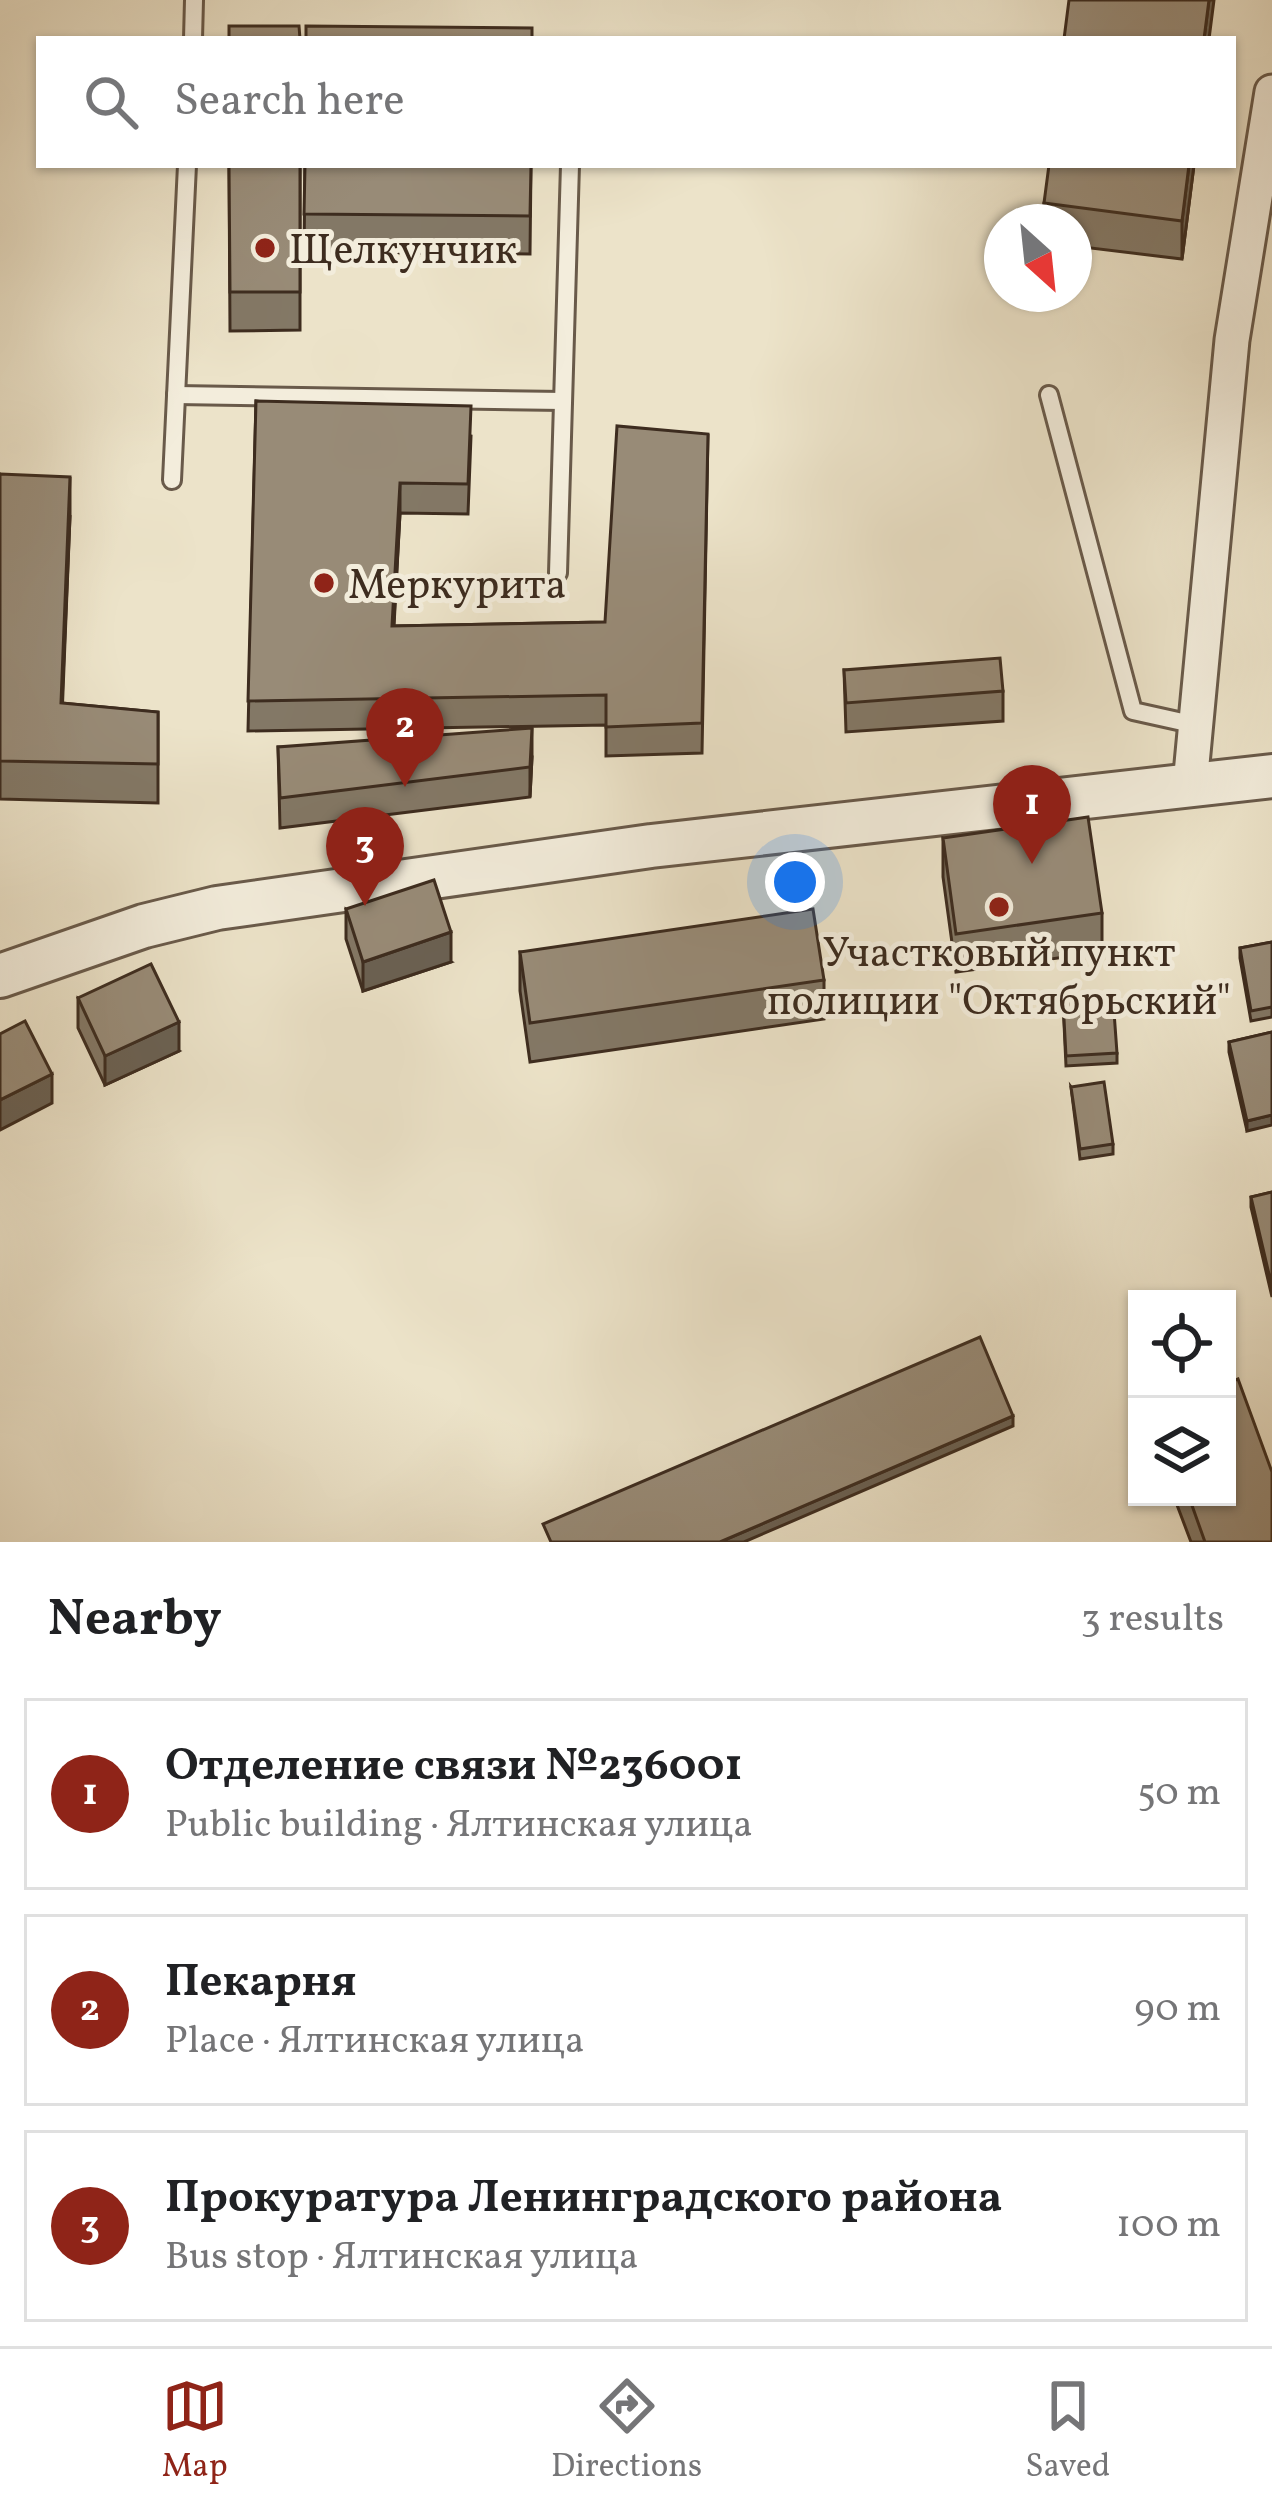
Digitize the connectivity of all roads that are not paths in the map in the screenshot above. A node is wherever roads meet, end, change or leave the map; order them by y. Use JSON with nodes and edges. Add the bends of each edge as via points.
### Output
{"nodes":[{"id":1,"x":194,"y":0,"type":"edge"},
{"id":2,"x":193,"y":36,"type":"edge"},
{"id":3,"x":1272,"y":92,"type":"edge"},
{"id":4,"x":187,"y":168,"type":"edge"},
{"id":5,"x":570,"y":168,"type":"edge"},
{"id":6,"x":1049,"y":394,"type":"dead end"},
{"id":7,"x":176,"y":395,"type":"junction"},
{"id":8,"x":562,"y":401,"type":"junction"},
{"id":9,"x":172,"y":480,"type":"dead end"},
{"id":10,"x":558,"y":573,"type":"dead end"},
{"id":11,"x":1196,"y":725,"type":"junction"},
{"id":12,"x":1272,"y":776,"type":"edge"},
{"id":13,"x":1190,"y":785,"type":"junction"},
{"id":14,"x":0,"y":976,"type":"edge"}],
"edges":[{"from":1,"to":2,"type":"lane"},
{"from":3,"to":11,"type":"street","via":[[1232,340]]},
{"from":4,"to":7,"type":"lane"},
{"from":5,"to":8,"type":"lane"},
{"from":6,"to":11,"type":"lane","via":[[1133,711]]},
{"from":7,"to":8,"type":"lane"},
{"from":7,"to":9,"type":"lane"},
{"from":8,"to":10,"type":"lane"},
{"from":11,"to":13,"type":"street"},
{"from":12,"to":13,"type":"street"},
{"from":13,"to":14,"type":"street","via":[[651,846],[218,908]]}]}
